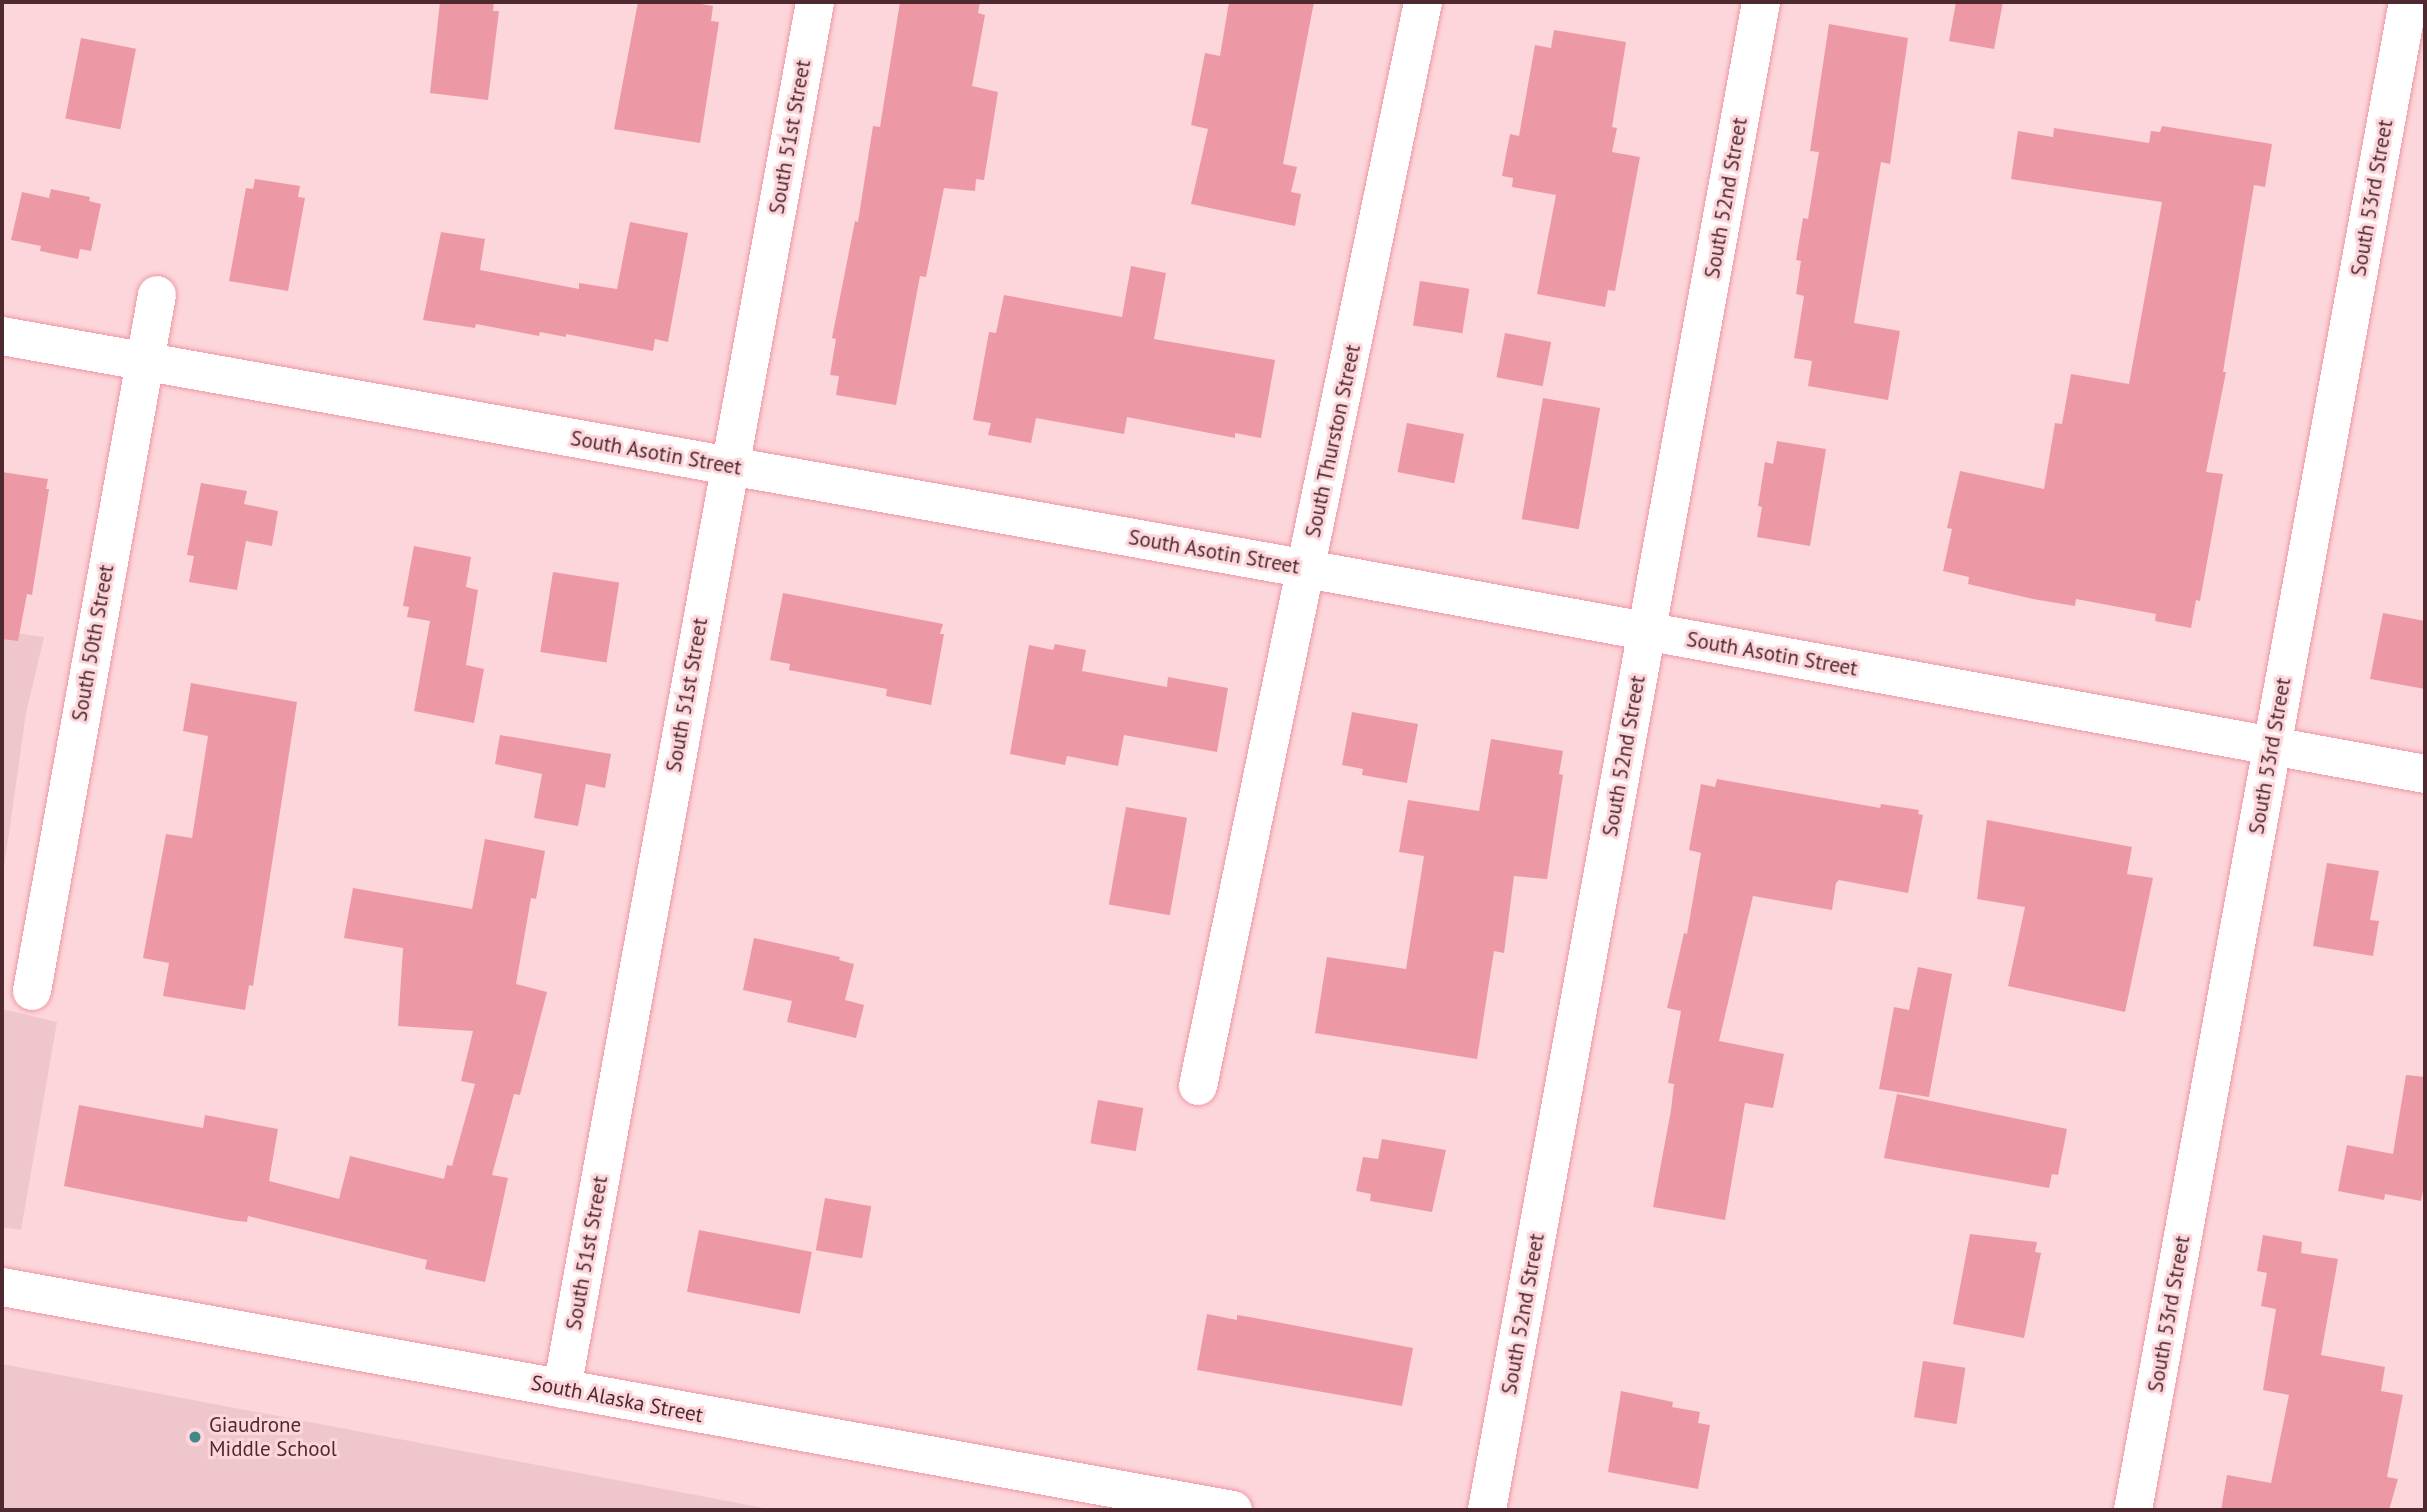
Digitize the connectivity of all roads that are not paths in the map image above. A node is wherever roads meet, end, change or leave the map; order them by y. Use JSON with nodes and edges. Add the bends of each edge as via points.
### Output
{"nodes":[{"id":1,"x":815,"y":2,"type":"edge"},
{"id":2,"x":1423,"y":2,"type":"edge"},
{"id":3,"x":1762,"y":2,"type":"edge"},
{"id":4,"x":2408,"y":2,"type":"edge"},
{"id":5,"x":157,"y":295,"type":"dead end"},
{"id":6,"x":2,"y":336,"type":"edge"},
{"id":7,"x":142,"y":361,"type":"junction"},
{"id":8,"x":729,"y":466,"type":"junction"},
{"id":9,"x":1307,"y":569,"type":"junction"},
{"id":10,"x":1647,"y":631,"type":"junction"},
{"id":11,"x":2272,"y":746,"type":"junction"},
{"id":12,"x":2425,"y":774,"type":"edge"},
{"id":13,"x":32,"y":991,"type":"dead end"},
{"id":14,"x":1198,"y":1086,"type":"dead end"},
{"id":15,"x":2,"y":1287,"type":"edge"},
{"id":16,"x":562,"y":1389,"type":"junction"},
{"id":17,"x":1233,"y":1510,"type":"edge"},
{"id":18,"x":1487,"y":1510,"type":"edge"},
{"id":19,"x":2133,"y":1510,"type":"edge"}],
"edges":[{"from":1,"to":8,"type":"street","name":"South 51st Street"},
{"from":2,"to":9,"type":"street","name":"South Thurston Street"},
{"from":3,"to":10,"type":"street","name":"South 52nd Street"},
{"from":4,"to":11,"type":"street","name":"South 53rd Street"},
{"from":5,"to":7,"type":"street","name":"South 50th Street"},
{"from":6,"to":7,"type":"street","name":"South Asotin Street"},
{"from":7,"to":8,"type":"street","name":"South Asotin Street"},
{"from":7,"to":13,"type":"street","name":"South 50th Street"},
{"from":8,"to":9,"type":"street","name":"South Asotin Street"},
{"from":8,"to":16,"type":"street","name":"South 51st Street"},
{"from":9,"to":10,"type":"street","name":"South Asotin Street"},
{"from":9,"to":14,"type":"street","name":"South Thurston Street"},
{"from":10,"to":11,"type":"street","name":"South Asotin Street"},
{"from":10,"to":18,"type":"street","name":"South 52nd Street"},
{"from":11,"to":12,"type":"street","name":"South Asotin Street"},
{"from":11,"to":19,"type":"street","name":"South 53rd Street"},
{"from":15,"to":16,"type":"street","name":"South Alaska Street"},
{"from":16,"to":17,"type":"street","name":"South Alaska Street"}]}
